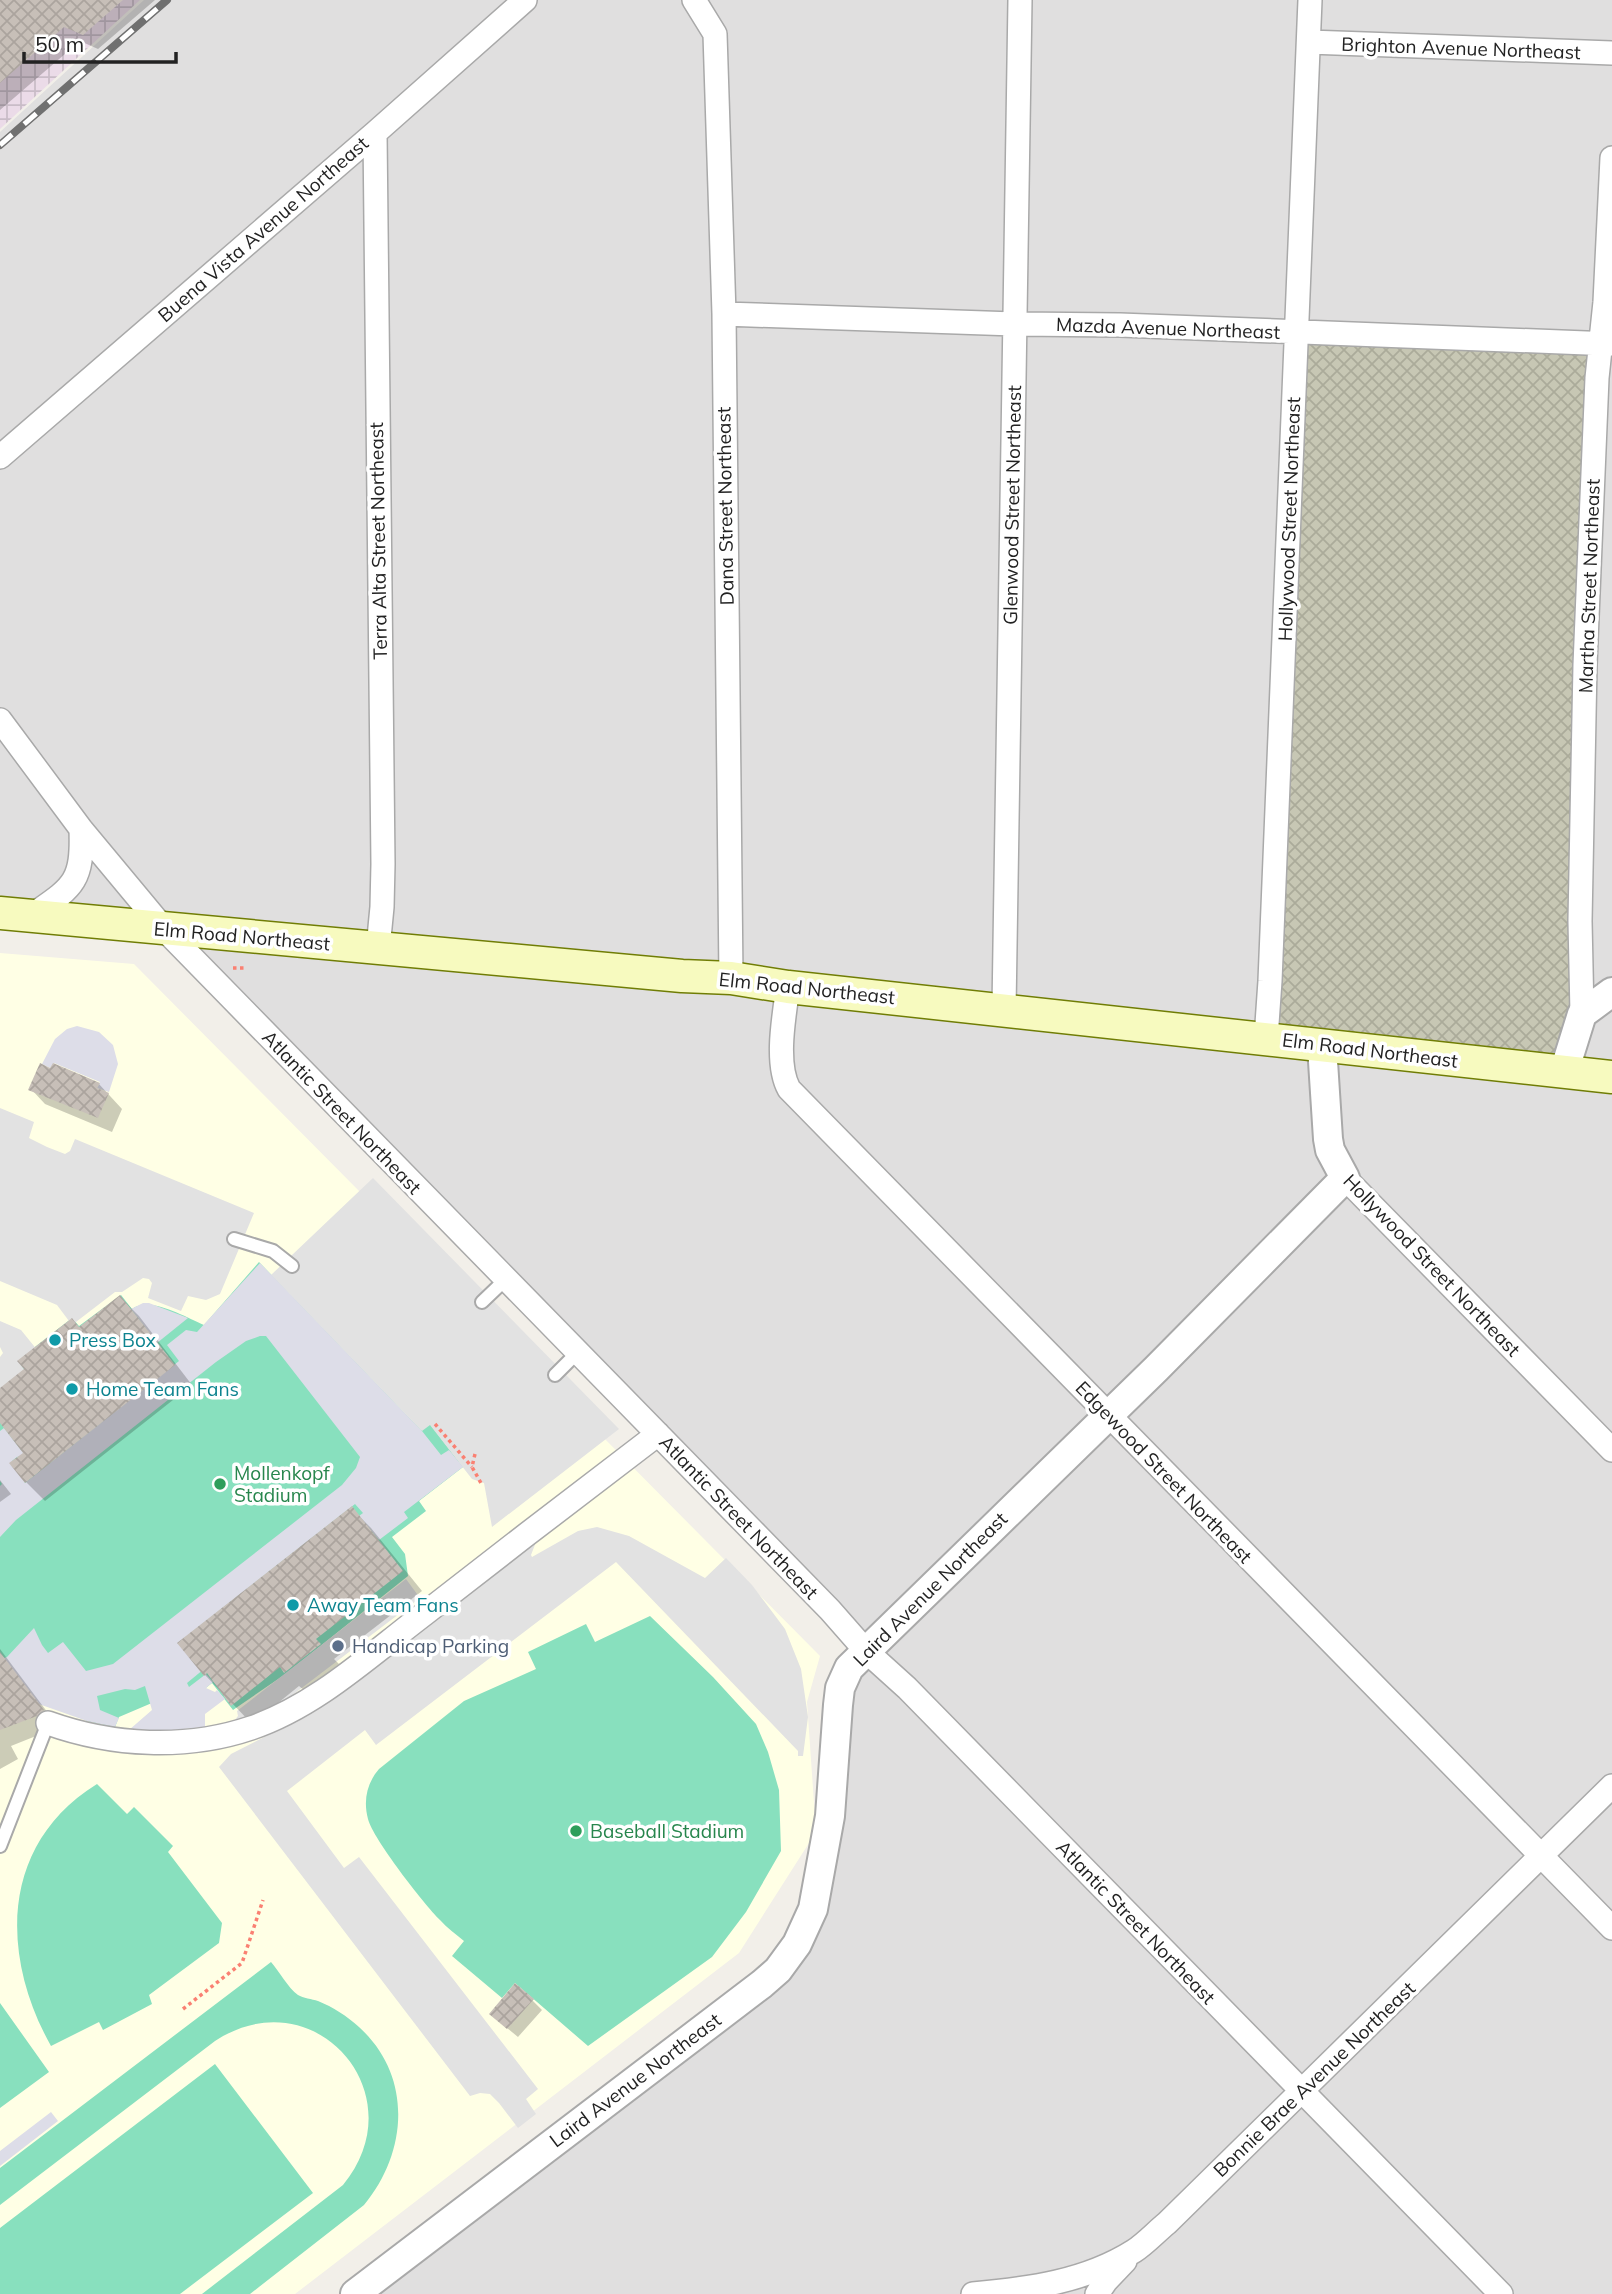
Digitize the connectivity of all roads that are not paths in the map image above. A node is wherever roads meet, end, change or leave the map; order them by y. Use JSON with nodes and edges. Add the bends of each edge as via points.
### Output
{"nodes":[{"id":1,"x":525,"y":0,"type":"edge"},
{"id":2,"x":694,"y":0,"type":"edge"},
{"id":3,"x":716,"y":0,"type":"edge"},
{"id":4,"x":1020,"y":0,"type":"edge"},
{"id":5,"x":1310,"y":0,"type":"edge"},
{"id":6,"x":715,"y":34,"type":"junction"},
{"id":7,"x":1309,"y":42,"type":"junction"},
{"id":8,"x":1612,"y":53,"type":"edge"},
{"id":9,"x":375,"y":133,"type":"junction"},
{"id":10,"x":1612,"y":158,"type":"edge"},
{"id":11,"x":724,"y":314,"type":"junction"},
{"id":12,"x":1014,"y":324,"type":"junction"},
{"id":13,"x":1296,"y":332,"type":"junction"},
{"id":14,"x":1606,"y":344,"type":"edge"},
{"id":15,"x":0,"y":457,"type":"edge"},
{"id":16,"x":0,"y":720,"type":"edge"},
{"id":17,"x":81,"y":829,"type":"junction"},
{"id":18,"x":0,"y":913,"type":"edge"},
{"id":19,"x":31,"y":916,"type":"junction"},
{"id":20,"x":165,"y":930,"type":"junction"},
{"id":21,"x":378,"y":948,"type":"junction"},
{"id":22,"x":731,"y":978,"type":"junction"},
{"id":23,"x":788,"y":987,"type":"junction"},
{"id":24,"x":1612,"y":992,"type":"edge"},
{"id":25,"x":1004,"y":1009,"type":"junction"},
{"id":26,"x":1582,"y":1014,"type":"junction"},
{"id":27,"x":1266,"y":1038,"type":"junction"},
{"id":28,"x":1322,"y":1046,"type":"junction"},
{"id":29,"x":1564,"y":1072,"type":"junction"},
{"id":30,"x":1612,"y":1077,"type":"edge"},
{"id":31,"x":1345,"y":1178,"type":"junction"},
{"id":32,"x":234,"y":1238,"type":"dead end"},
{"id":33,"x":292,"y":1266,"type":"dead end"},
{"id":34,"x":506,"y":1279,"type":"junction"},
{"id":35,"x":482,"y":1302,"type":"dead end"},
{"id":36,"x":578,"y":1352,"type":"junction"},
{"id":37,"x":555,"y":1375,"type":"dead end"},
{"id":38,"x":1108,"y":1415,"type":"junction"},
{"id":39,"x":658,"y":1434,"type":"junction"},
{"id":40,"x":1612,"y":1450,"type":"edge"},
{"id":41,"x":866,"y":1651,"type":"junction"},
{"id":42,"x":48,"y":1723,"type":"joint"},
{"id":43,"x":1612,"y":1786,"type":"edge"},
{"id":44,"x":0,"y":1846,"type":"edge"},
{"id":45,"x":1541,"y":1856,"type":"junction"},
{"id":46,"x":1612,"y":1928,"type":"edge"},
{"id":47,"x":1302,"y":2091,"type":"junction"},
{"id":48,"x":1134,"y":2251,"type":"junction"},
{"id":49,"x":1007,"y":2293,"type":"edge"},
{"id":50,"x":355,"y":2294,"type":"edge"},
{"id":51,"x":973,"y":2294,"type":"edge"},
{"id":52,"x":1097,"y":2294,"type":"edge"},
{"id":53,"x":1501,"y":2294,"type":"edge"}],
"edges":[{"from":1,"to":9,"type":"street","name":"Buena Vista Avenue Northeast"},
{"from":2,"to":6,"type":"street","name":"Dana Street Northeast"},
{"from":3,"to":6,"type":"street","name":"Dana Street Northeast"},
{"from":4,"to":12,"type":"street","name":"Glenwood Street Northeast"},
{"from":5,"to":7,"type":"street","name":"Hollywood Street Northeast"},
{"from":6,"to":11,"type":"street","name":"Dana Street Northeast"},
{"from":7,"to":8,"type":"street","name":"Brighton Avenue Northeast"},
{"from":7,"to":13,"type":"street","name":"Hollywood Street Northeast"},
{"from":9,"to":15,"type":"street","name":"Buena Vista Avenue Northeast"},
{"from":9,"to":21,"type":"street","name":"Terra Alta Street Northeast","via":[[383,864]]},
{"from":10,"to":14,"type":"street","name":"Martha Street Northeast"},
{"from":11,"to":12,"type":"street","name":"Mazda Avenue Northeast"},
{"from":11,"to":22,"type":"street","name":"Dana Street Northeast"},
{"from":12,"to":13,"type":"street","name":"Mazda Avenue Northeast"},
{"from":12,"to":25,"type":"street","name":"Glenwood Street Northeast"},
{"from":13,"to":14,"type":"street","name":"Mazda Avenue Northeast"},
{"from":13,"to":27,"type":"street","name":"Hollywood Street Northeast"},
{"from":14,"to":26,"type":"street","name":"Martha Street Northeast","via":[[1597,392],[1585,665]]},
{"from":16,"to":17,"type":"street","name":"Atlantic Street Northeast"},
{"from":17,"to":19,"type":"street","via":[[79,874],[68,890]]},
{"from":17,"to":20,"type":"street","name":"Atlantic Street Northeast"},
{"from":18,"to":19,"type":"main road","name":"Elm Road Northeast"},
{"from":19,"to":20,"type":"main road","name":"Elm Road Northeast"},
{"from":20,"to":21,"type":"main road","name":"Elm Road Northeast"},
{"from":20,"to":34,"type":"street","name":"Atlantic Street Northeast"},
{"from":21,"to":22,"type":"main road","name":"Elm Road Northeast"},
{"from":22,"to":23,"type":"main road","name":"Elm Road Northeast"},
{"from":23,"to":25,"type":"main road","name":"Elm Road Northeast"},
{"from":23,"to":38,"type":"street","name":"Edgewood Street Northeast","via":[[783,1078],[789,1089]]},
{"from":24,"to":26,"type":"street"},
{"from":25,"to":27,"type":"main road","name":"Elm Road Northeast"},
{"from":26,"to":29,"type":"street"},
{"from":27,"to":28,"type":"main road","name":"Elm Road Northeast"},
{"from":28,"to":29,"type":"main road","name":"Elm Road Northeast"},
{"from":28,"to":31,"type":"street","name":"Hollywood Street Northeast","via":[[1328,1139]]},
{"from":29,"to":30,"type":"main road","name":"Elm Road Northeast"},
{"from":31,"to":38,"type":"street","name":"Laird Avenue Northeast"},
{"from":31,"to":40,"type":"street","name":"Hollywood Street Northeast"},
{"from":32,"to":33,"type":"lane","via":[[273,1251]]},
{"from":34,"to":35,"type":"lane"},
{"from":34,"to":36,"type":"street","name":"Atlantic Street Northeast"},
{"from":36,"to":37,"type":"lane"},
{"from":36,"to":39,"type":"street","name":"Atlantic Street Northeast"},
{"from":38,"to":41,"type":"street","name":"Laird Avenue Northeast"},
{"from":38,"to":45,"type":"street","name":"Edgewood Street Northeast"},
{"from":39,"to":41,"type":"street","name":"Atlantic Street Northeast"},
{"from":39,"to":42,"type":"street","via":[[338,1680],[273,1719],[238,1732],[155,1743],[90,1736]]},
{"from":41,"to":47,"type":"street","name":"Atlantic Street Northeast"},
{"from":41,"to":50,"type":"street","name":"Laird Avenue Northeast","via":[[849,1668],[840,1688],[824,1855],[813,1909],[789,1956],[762,1984]]},
{"from":42,"to":44,"type":"lane"},
{"from":43,"to":45,"type":"street","name":"Bonnie Brae Avenue Northeast"},
{"from":45,"to":46,"type":"street","name":"Edgewood Street Northeast"},
{"from":45,"to":47,"type":"street","name":"Bonnie Brae Avenue Northeast"},
{"from":47,"to":48,"type":"street","name":"Bonnie Brae Avenue Northeast"},
{"from":47,"to":53,"type":"street","name":"Atlantic Street Northeast"},
{"from":48,"to":49,"type":"street","name":"Bonnie Brae Avenue Northeast","via":[[1047,2286]]},
{"from":48,"to":52,"type":"street"},
{"from":49,"to":51,"type":"street","name":"Bonnie Brae Avenue Northeast"}]}
